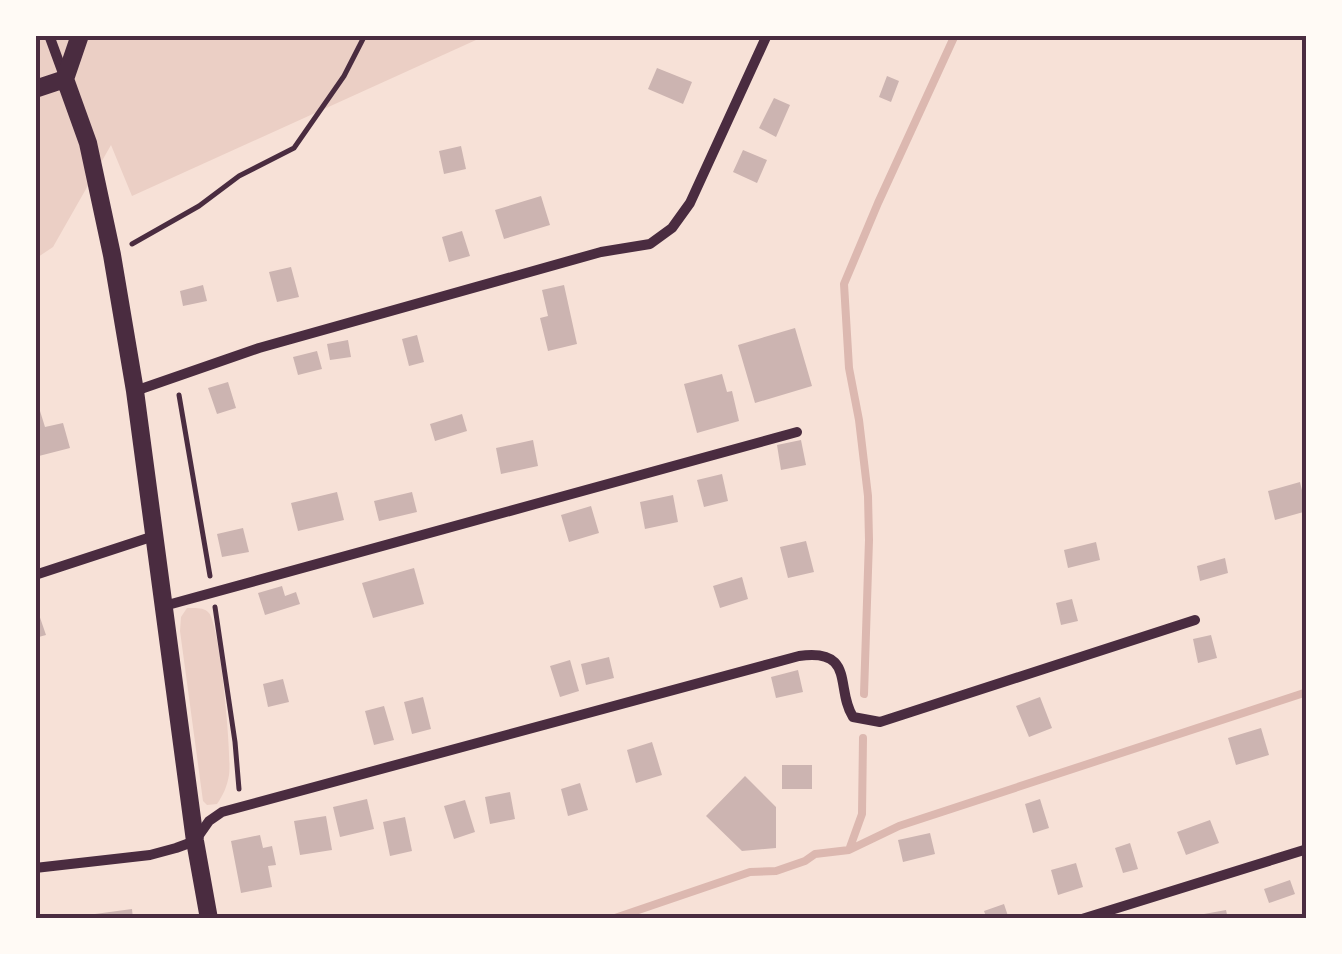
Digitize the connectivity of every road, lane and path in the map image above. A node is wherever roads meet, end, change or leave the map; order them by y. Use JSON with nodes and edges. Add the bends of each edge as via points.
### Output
{"nodes":[{"id":1,"x":49,"y":35,"type":"edge"},
{"id":2,"x":80,"y":35,"type":"edge"},
{"id":3,"x":365,"y":35,"type":"edge"},
{"id":4,"x":767,"y":35,"type":"edge"},
{"id":5,"x":65,"y":79,"type":"junction"},
{"id":6,"x":35,"y":89,"type":"edge"},
{"id":7,"x":112,"y":255,"type":"junction"},
{"id":8,"x":136,"y":391,"type":"junction"},
{"id":9,"x":796,"y":432,"type":"dead end"},
{"id":10,"x":154,"y":536,"type":"junction"},
{"id":11,"x":35,"y":575,"type":"edge"},
{"id":12,"x":164,"y":606,"type":"junction"},
{"id":13,"x":1195,"y":620,"type":"dead end"},
{"id":14,"x":195,"y":840,"type":"junction"},
{"id":15,"x":1304,"y":850,"type":"dead end"},
{"id":16,"x":35,"y":868,"type":"edge"},
{"id":17,"x":208,"y":919,"type":"edge"},
{"id":18,"x":1082,"y":919,"type":"edge"}],
"edges":[{"from":1,"to":5,"type":"street"},
{"from":2,"to":5,"type":"street"},
{"from":3,"to":7,"type":"path","via":[[294,148]]},
{"from":4,"to":8,"type":"street","via":[[690,202],[650,244],[278,342]]},
{"from":5,"to":6,"type":"street"},
{"from":5,"to":7,"type":"street","via":[[88,143]]},
{"from":7,"to":8,"type":"street"},
{"from":8,"to":10,"type":"street"},
{"from":9,"to":12,"type":"street"},
{"from":10,"to":11,"type":"street"},
{"from":10,"to":12,"type":"street"},
{"from":12,"to":14,"type":"street"},
{"from":13,"to":14,"type":"street","via":[[880,722],[853,717],[840,667],[812,654],[799,656],[222,812]]},
{"from":14,"to":16,"type":"street","via":[[150,855]]},
{"from":14,"to":17,"type":"street"},
{"from":15,"to":18,"type":"street"}]}
